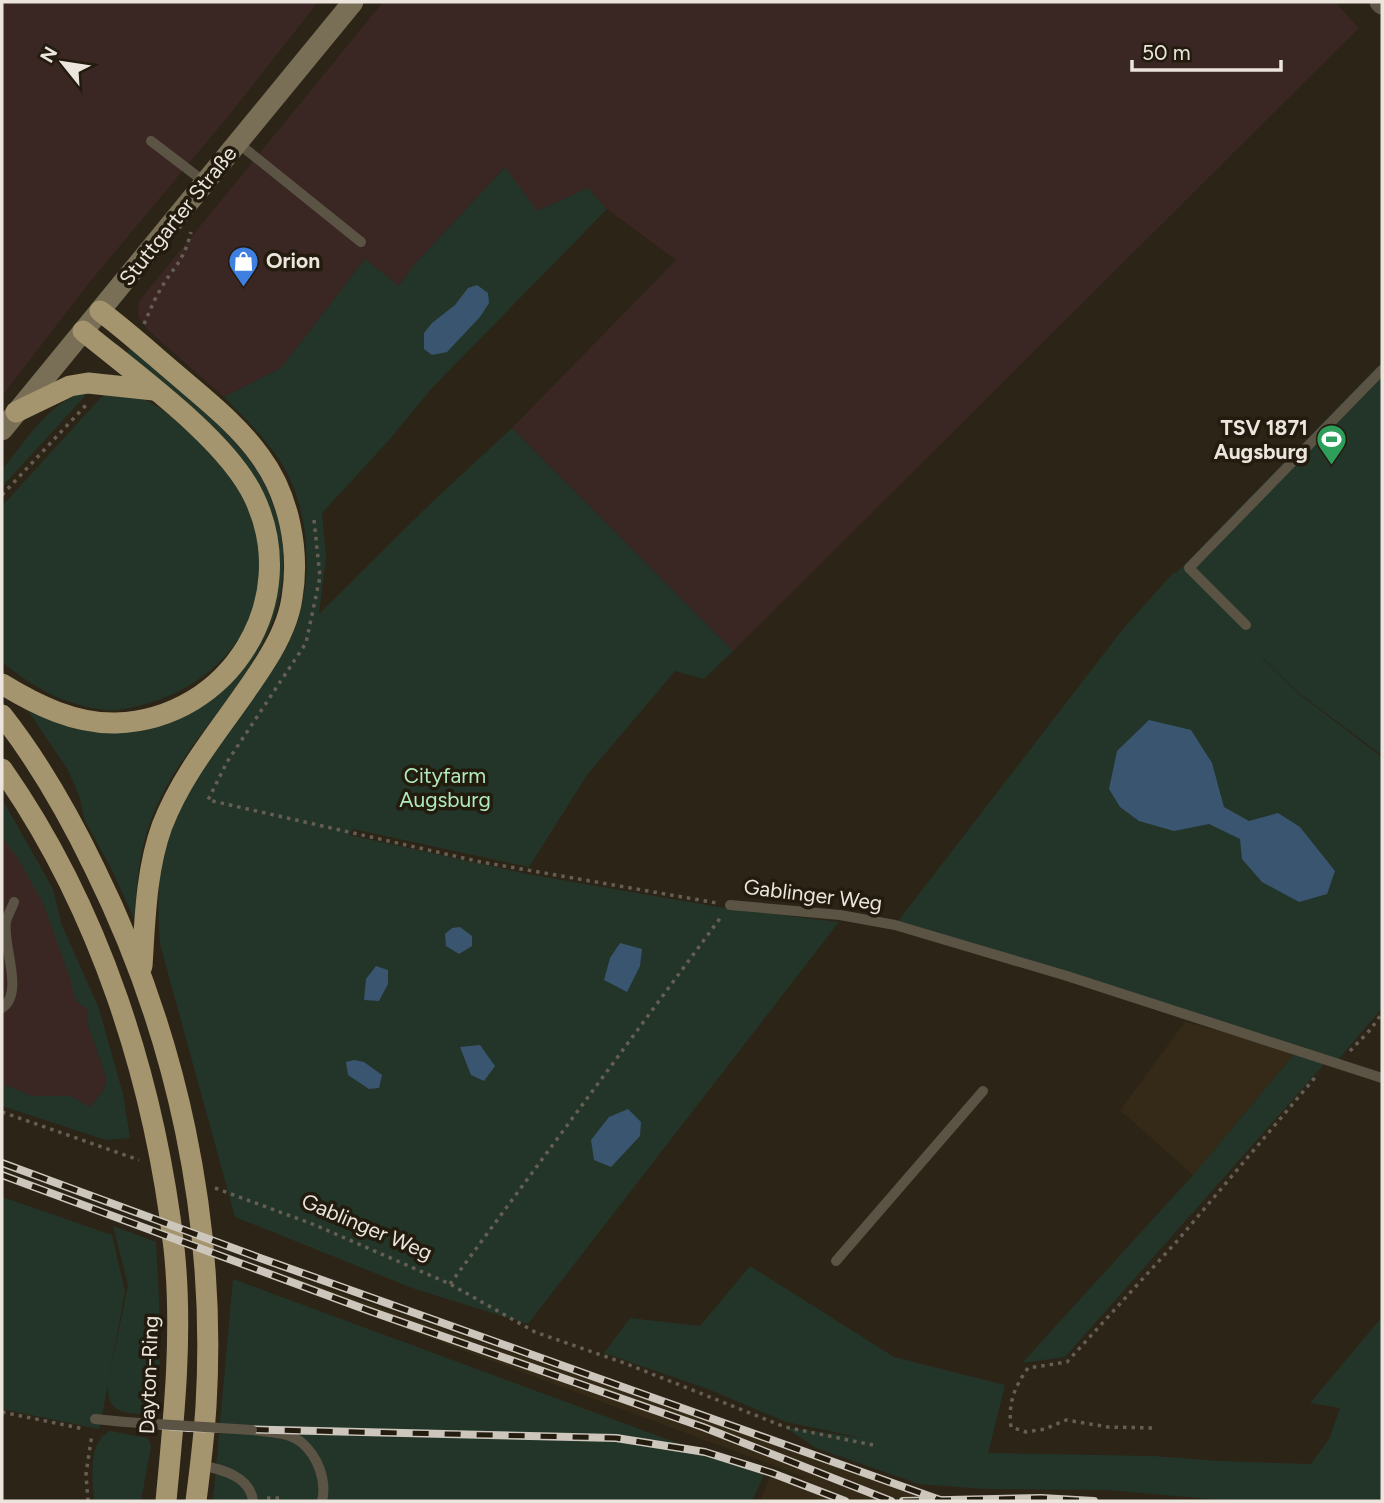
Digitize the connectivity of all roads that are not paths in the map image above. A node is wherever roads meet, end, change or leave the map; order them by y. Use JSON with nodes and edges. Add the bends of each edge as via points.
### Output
{"nodes":[{"id":1,"x":353,"y":2,"type":"edge"},
{"id":2,"x":151,"y":141,"type":"dead end"},
{"id":3,"x":238,"y":143,"type":"junction"},
{"id":4,"x":206,"y":183,"type":"junction"},
{"id":5,"x":361,"y":242,"type":"dead end"},
{"id":6,"x":100,"y":311,"type":"junction"},
{"id":7,"x":83,"y":331,"type":"junction"},
{"id":8,"x":1382,"y":370,"type":"edge"},
{"id":9,"x":154,"y":390,"type":"junction"},
{"id":10,"x":16,"y":412,"type":"junction"},
{"id":11,"x":2,"y":430,"type":"edge"},
{"id":12,"x":1246,"y":625,"type":"dead end"},
{"id":13,"x":2,"y":684,"type":"edge"},
{"id":14,"x":2,"y":715,"type":"edge"},
{"id":15,"x":2,"y":769,"type":"edge"},
{"id":16,"x":14,"y":902,"type":"dead end"},
{"id":17,"x":730,"y":905,"type":"road end"},
{"id":18,"x":141,"y":976,"type":"junction"},
{"id":19,"x":2,"y":1008,"type":"edge"},
{"id":20,"x":1382,"y":1078,"type":"edge"},
{"id":21,"x":983,"y":1091,"type":"dead end"},
{"id":22,"x":836,"y":1261,"type":"dead end"},
{"id":23,"x":95,"y":1419,"type":"dead end"},
{"id":24,"x":200,"y":1465,"type":"junction"},
{"id":25,"x":255,"y":1499,"type":"edge"},
{"id":26,"x":166,"y":1501,"type":"edge"},
{"id":27,"x":196,"y":1501,"type":"edge"},
{"id":28,"x":322,"y":1501,"type":"edge"}],
"edges":[{"from":1,"to":3,"type":"main road","name":"Stuttgarter Straße"},
{"from":2,"to":4,"type":"lane"},
{"from":3,"to":4,"type":"main road","name":"Stuttgarter Straße"},
{"from":3,"to":5,"type":"lane"},
{"from":4,"to":6,"type":"main road","name":"Stuttgarter Straße"},
{"from":6,"to":7,"type":"main road","name":"Stuttgarter Straße"},
{"from":6,"to":18,"type":"highway","via":[[198,393],[261,457],[289,516],[294,558],[292,598],[281,633],[184,779],[162,826],[149,877]]},
{"from":7,"to":9,"type":"highway"},
{"from":7,"to":10,"type":"main road","name":"Stuttgarter Straße"},
{"from":8,"to":12,"type":"lane","via":[[1189,568]]},
{"from":9,"to":10,"type":"highway","via":[[88,383],[70,386]]},
{"from":9,"to":13,"type":"highway","via":[[224,454],[254,496],[265,526],[271,574],[264,614],[245,651],[219,681],[189,702],[155,717],[116,723],[83,720],[46,708]]},
{"from":10,"to":11,"type":"main road","name":"Stuttgarter Straße"},
{"from":14,"to":18,"type":"highway","via":[[76,831]]},
{"from":15,"to":26,"type":"highway","name":"Dayton-Ring","via":[[50,847],[81,910],[126,1021],[146,1091],[174,1249],[176,1405]]},
{"from":16,"to":19,"type":"lane","via":[[5,923],[13,992]]},
{"from":17,"to":20,"type":"lane","name":"Gablinger Weg","via":[[895,925]]},
{"from":18,"to":24,"type":"highway","via":[[175,1083],[194,1172],[205,1261],[206,1406]]},
{"from":21,"to":22,"type":"lane"},
{"from":23,"to":28,"type":"lane","bridge":true,"via":[[281,1434],[300,1442],[318,1464],[326,1488]]},
{"from":24,"to":25,"type":"lane","via":[[228,1471]]},
{"from":24,"to":27,"type":"highway"}]}
